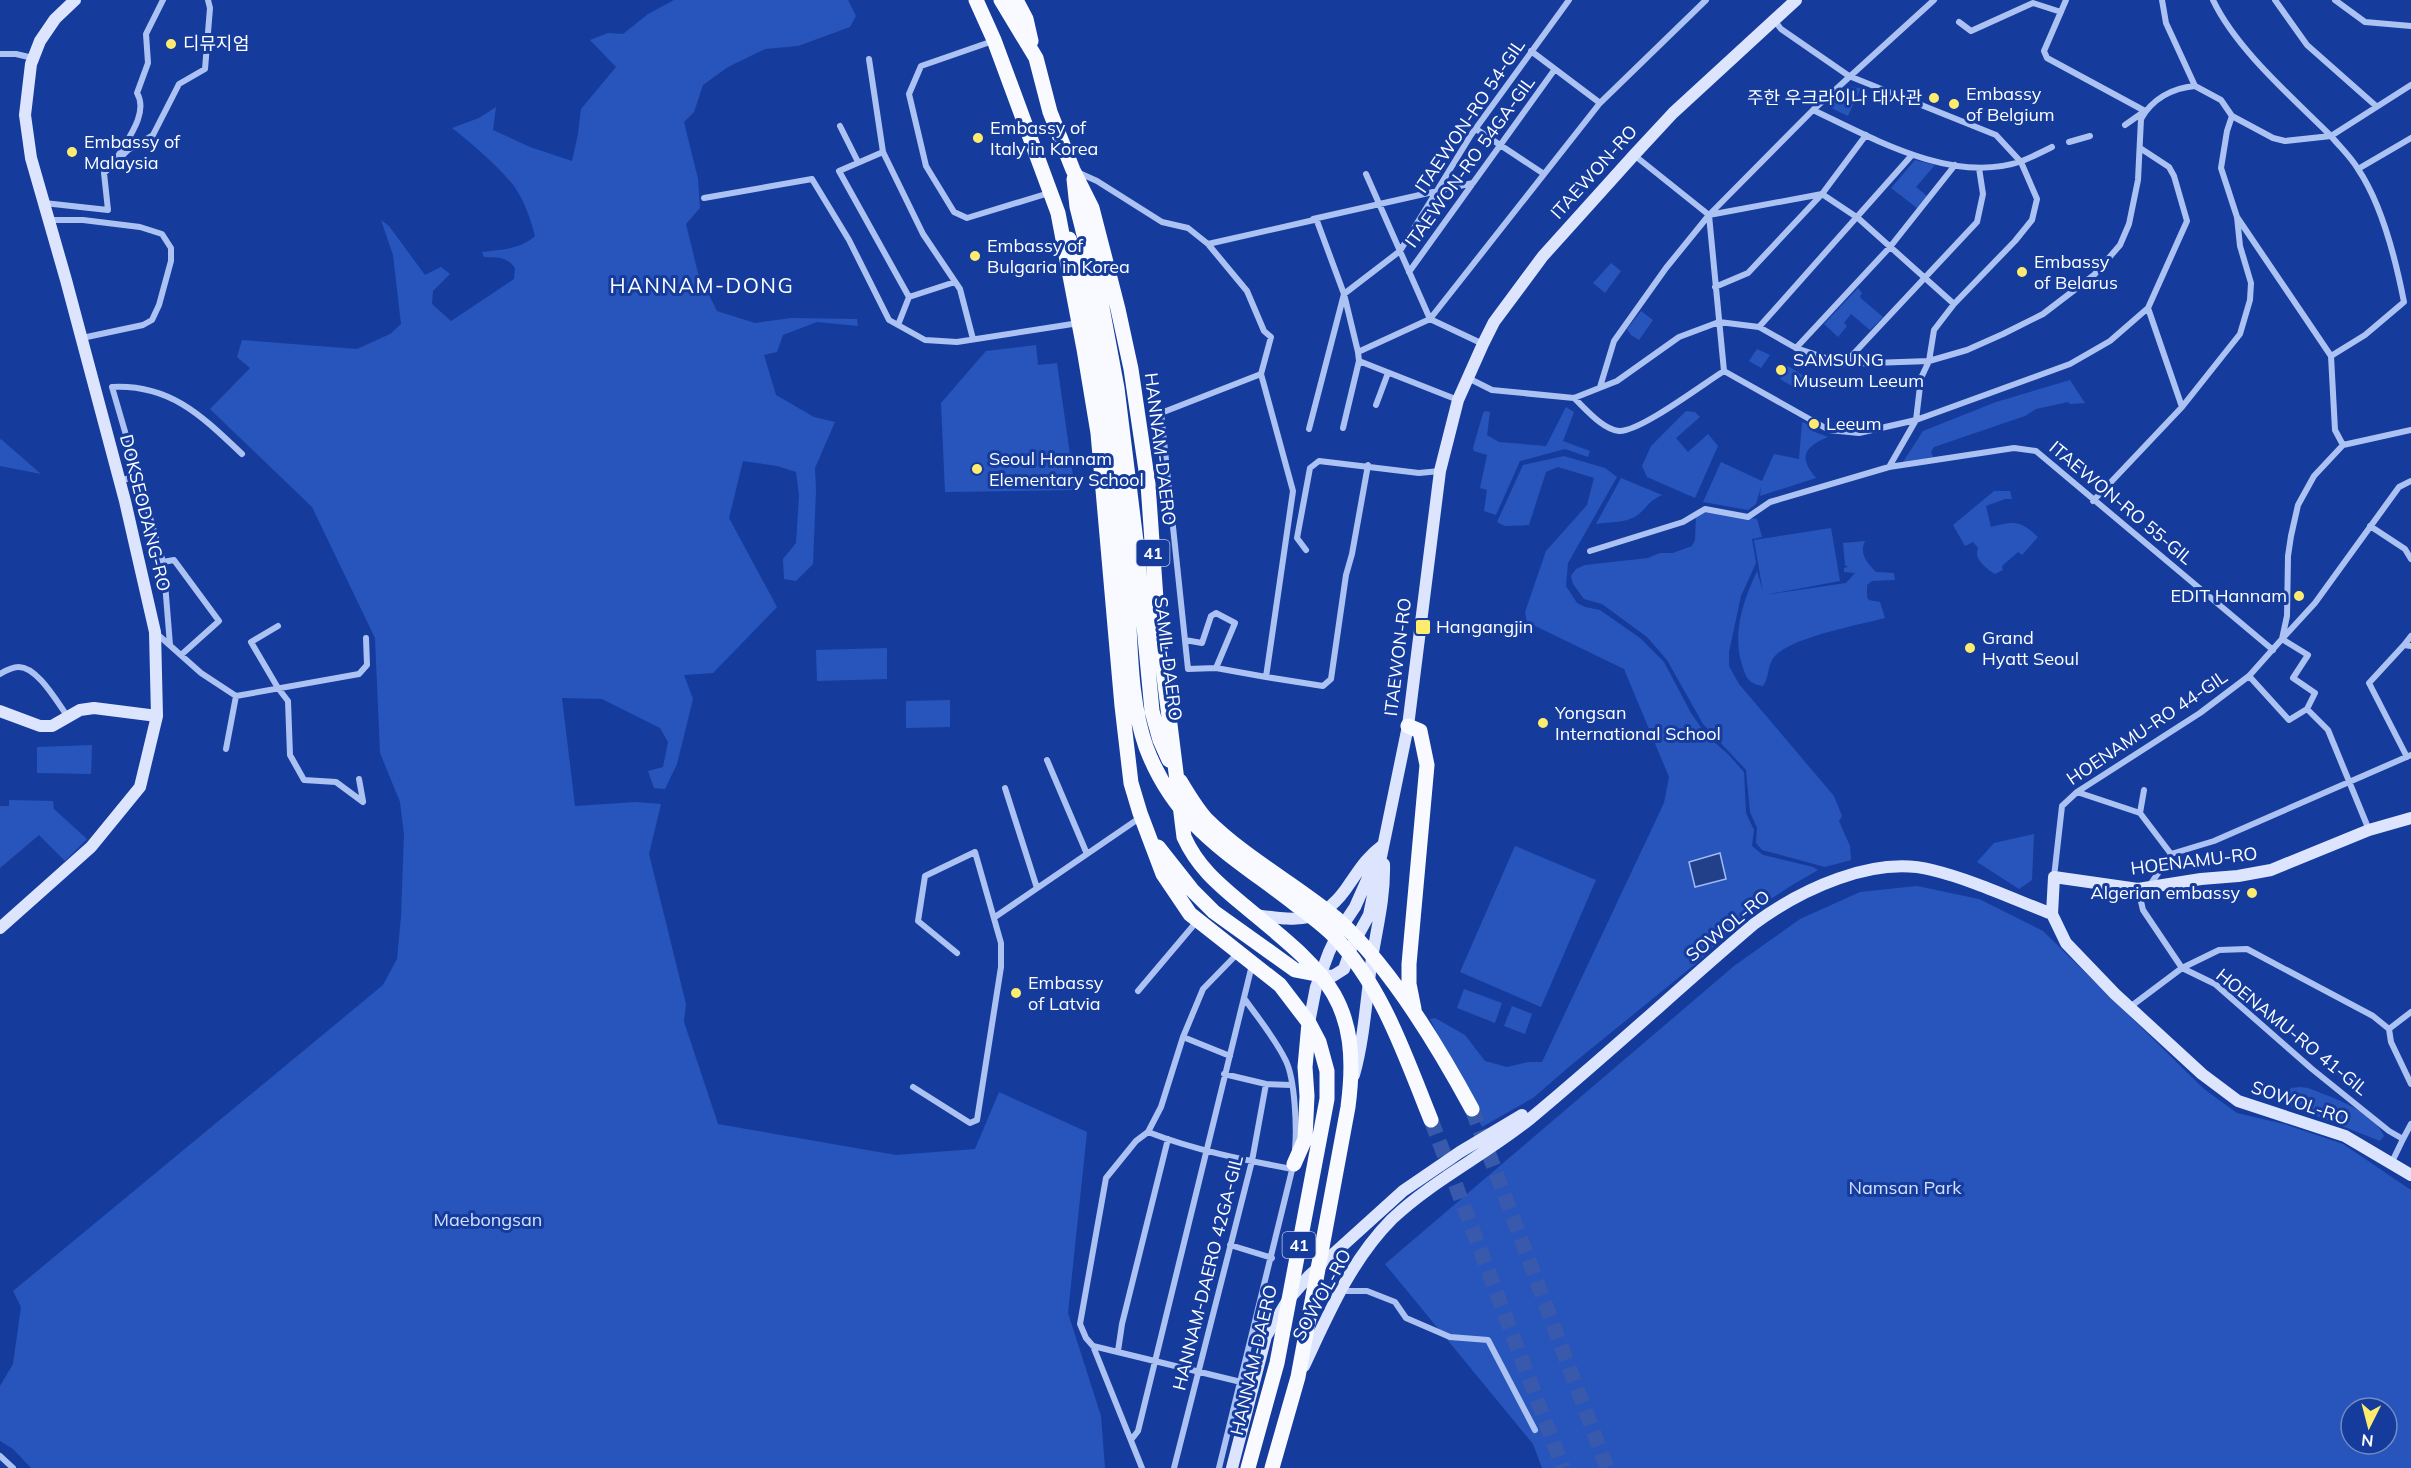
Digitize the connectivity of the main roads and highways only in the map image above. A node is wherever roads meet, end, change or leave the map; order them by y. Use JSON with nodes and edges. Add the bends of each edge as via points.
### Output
{"nodes":[{"id":1,"x":75,"y":0,"type":"edge"},
{"id":2,"x":976,"y":0,"type":"edge"},
{"id":3,"x":1001,"y":0,"type":"edge"},
{"id":4,"x":1017,"y":0,"type":"edge"},
{"id":5,"x":1796,"y":0,"type":"edge"},
{"id":6,"x":1036,"y":58,"type":"junction"},
{"id":7,"x":1073,"y":170,"type":"junction"},
{"id":8,"x":1058,"y":213,"type":"junction"},
{"id":9,"x":1130,"y":541,"type":"junction"},
{"id":10,"x":0,"y":711,"type":"edge"},
{"id":11,"x":157,"y":716,"type":"junction"},
{"id":12,"x":1408,"y":726,"type":"junction"},
{"id":13,"x":2411,"y":818,"type":"edge"},
{"id":14,"x":1148,"y":835,"type":"junction"},
{"id":15,"x":1383,"y":845,"type":"junction"},
{"id":16,"x":1355,"y":907,"type":"junction"},
{"id":17,"x":2052,"y":914,"type":"junction"},
{"id":18,"x":1256,"y":915,"type":"junction"},
{"id":19,"x":1369,"y":915,"type":"junction"},
{"id":20,"x":0,"y":928,"type":"edge"},
{"id":21,"x":1321,"y":975,"type":"junction"},
{"id":22,"x":1411,"y":1009,"type":"junction"},
{"id":23,"x":1309,"y":1023,"type":"junction"},
{"id":24,"x":1578,"y":1077,"type":"junction"},
{"id":25,"x":1352,"y":1083,"type":"junction"},
{"id":26,"x":1472,"y":1109,"type":"tunnel mouth"},
{"id":27,"x":1431,"y":1120,"type":"tunnel mouth"},
{"id":28,"x":1293,"y":1167,"type":"road end"},
{"id":29,"x":2411,"y":1175,"type":"edge"},
{"id":30,"x":1298,"y":1377,"type":"junction"},
{"id":31,"x":1232,"y":1468,"type":"edge"},
{"id":32,"x":1248,"y":1468,"type":"edge"},
{"id":33,"x":1272,"y":1468,"type":"edge"}],
"edges":[{"from":1,"to":11,"type":"main road","name":"DOKSEODANG-RO","via":[[40,41],[33,58],[25,116],[31,158],[120,481],[155,632]]},
{"from":2,"to":8,"type":"main road","name":"HANNAM-DAERO","number":"41"},
{"from":3,"to":6,"type":"main road","name":"HANNAM-DAERO","number":"41"},
{"from":4,"to":6,"type":"main road"},
{"from":5,"to":12,"type":"main road","name":"ITAEWON-RO","via":[[1673,113],[1543,256],[1494,322],[1458,400],[1440,471]]},
{"from":6,"to":7,"type":"main road","name":"HANNAM-DAERO","number":"41","via":[[1050,112]]},
{"from":7,"to":9,"type":"main road","name":"SAMIL-DAERO","via":[[1077,207],[1117,388]]},
{"from":7,"to":18,"type":"main road","name":"HANNAM-DAERO","number":"41","via":[[1092,207],[1131,369],[1148,484],[1158,628],[1184,837],[1207,873]]},
{"from":8,"to":9,"type":"main road","name":"SAMIL-DAERO","via":[[1076,256],[1089,308]]},
{"from":8,"to":14,"type":"main road","name":"HANNAM-DAERO","number":"41","via":[[1098,433],[1131,783]]},
{"from":9,"to":22,"type":"main road","name":"SAMIL-DAERO","via":[[1152,711],[1177,777],[1206,818],[1337,920],[1361,944]]},
{"from":9,"to":27,"type":"main road","name":"SAMIL-DAERO","via":[[1137,717],[1158,772],[1178,808],[1206,837],[1334,936],[1376,994]]},
{"from":10,"to":11,"type":"main road","via":[[40,726],[52,726],[80,710],[94,708]]},
{"from":11,"to":20,"type":"main road","name":"DOKSEODANG-RO","via":[[140,787],[91,847]]},
{"from":12,"to":15,"type":"main road","name":"ITAEWON-RO"},
{"from":12,"to":22,"type":"main road","via":[[1420,731],[1427,765],[1409,964]]},
{"from":13,"to":17,"type":"main road","name":"HOENAMU-RO","via":[[2369,830],[2271,870],[2238,876],[2144,887],[2054,877]]},
{"from":14,"to":21,"type":"main road","name":"HANNAM-DAERO","number":"41","via":[[1214,912],[1295,970]]},
{"from":14,"to":23,"type":"main road","name":"HANNAM-DAERO","number":"41","via":[[1163,874],[1190,914],[1280,985]]},
{"from":15,"to":16,"type":"main road","name":"ITAEWON-RO"},
{"from":15,"to":18,"type":"main road","via":[[1367,857],[1343,894],[1322,914],[1284,919]]},
{"from":15,"to":19,"type":"main road","name":"ITAEWON-RO"},
{"from":15,"to":25,"type":"main road","name":"ITAEWON-RO","via":[[1385,889],[1361,1048]]},
{"from":16,"to":19,"type":"main road","via":[[1357,914]]},
{"from":16,"to":21,"type":"main road","name":"ITAEWON-RO","via":[[1339,931]]},
{"from":17,"to":24,"type":"main road","name":"SOWOL-RO","via":[[1930,869],[1900,867],[1832,881],[1784,903],[1754,924]]},
{"from":17,"to":29,"type":"main road","name":"SOWOL-RO","via":[[2066,943],[2202,1074],[2238,1101],[2345,1136]]},
{"from":18,"to":21,"type":"main road","name":"HANNAM-DAERO","number":"41"},
{"from":19,"to":21,"type":"main road","name":"ITAEWON-RO","via":[[1344,969],[1333,976]]},
{"from":21,"to":23,"type":"main road","name":"ITAEWON-RO"},
{"from":21,"to":25,"type":"main road","name":"HANNAM-DAERO","number":"41","via":[[1344,1014],[1350,1036]]},
{"from":22,"to":26,"type":"main road","name":"SAMIL-DAERO"},
{"from":23,"to":28,"type":"main road","via":[[1305,1139]]},
{"from":23,"to":32,"type":"main road","name":"HANNAM-DAERO","number":"41","via":[[1327,1071],[1327,1099],[1277,1363]]},
{"from":24,"to":30,"type":"main road","name":"SOWOL-RO","via":[[1529,1119],[1391,1220],[1357,1262]]},
{"from":24,"to":31,"type":"main road","name":"SOWOL-RO","via":[[1403,1191],[1310,1276],[1277,1315],[1266,1336]]},
{"from":25,"to":30,"type":"main road","name":"HANNAM-DAERO","number":"41"},
{"from":30,"to":33,"type":"main road","name":"HANNAM-DAERO","number":"41"}]}
